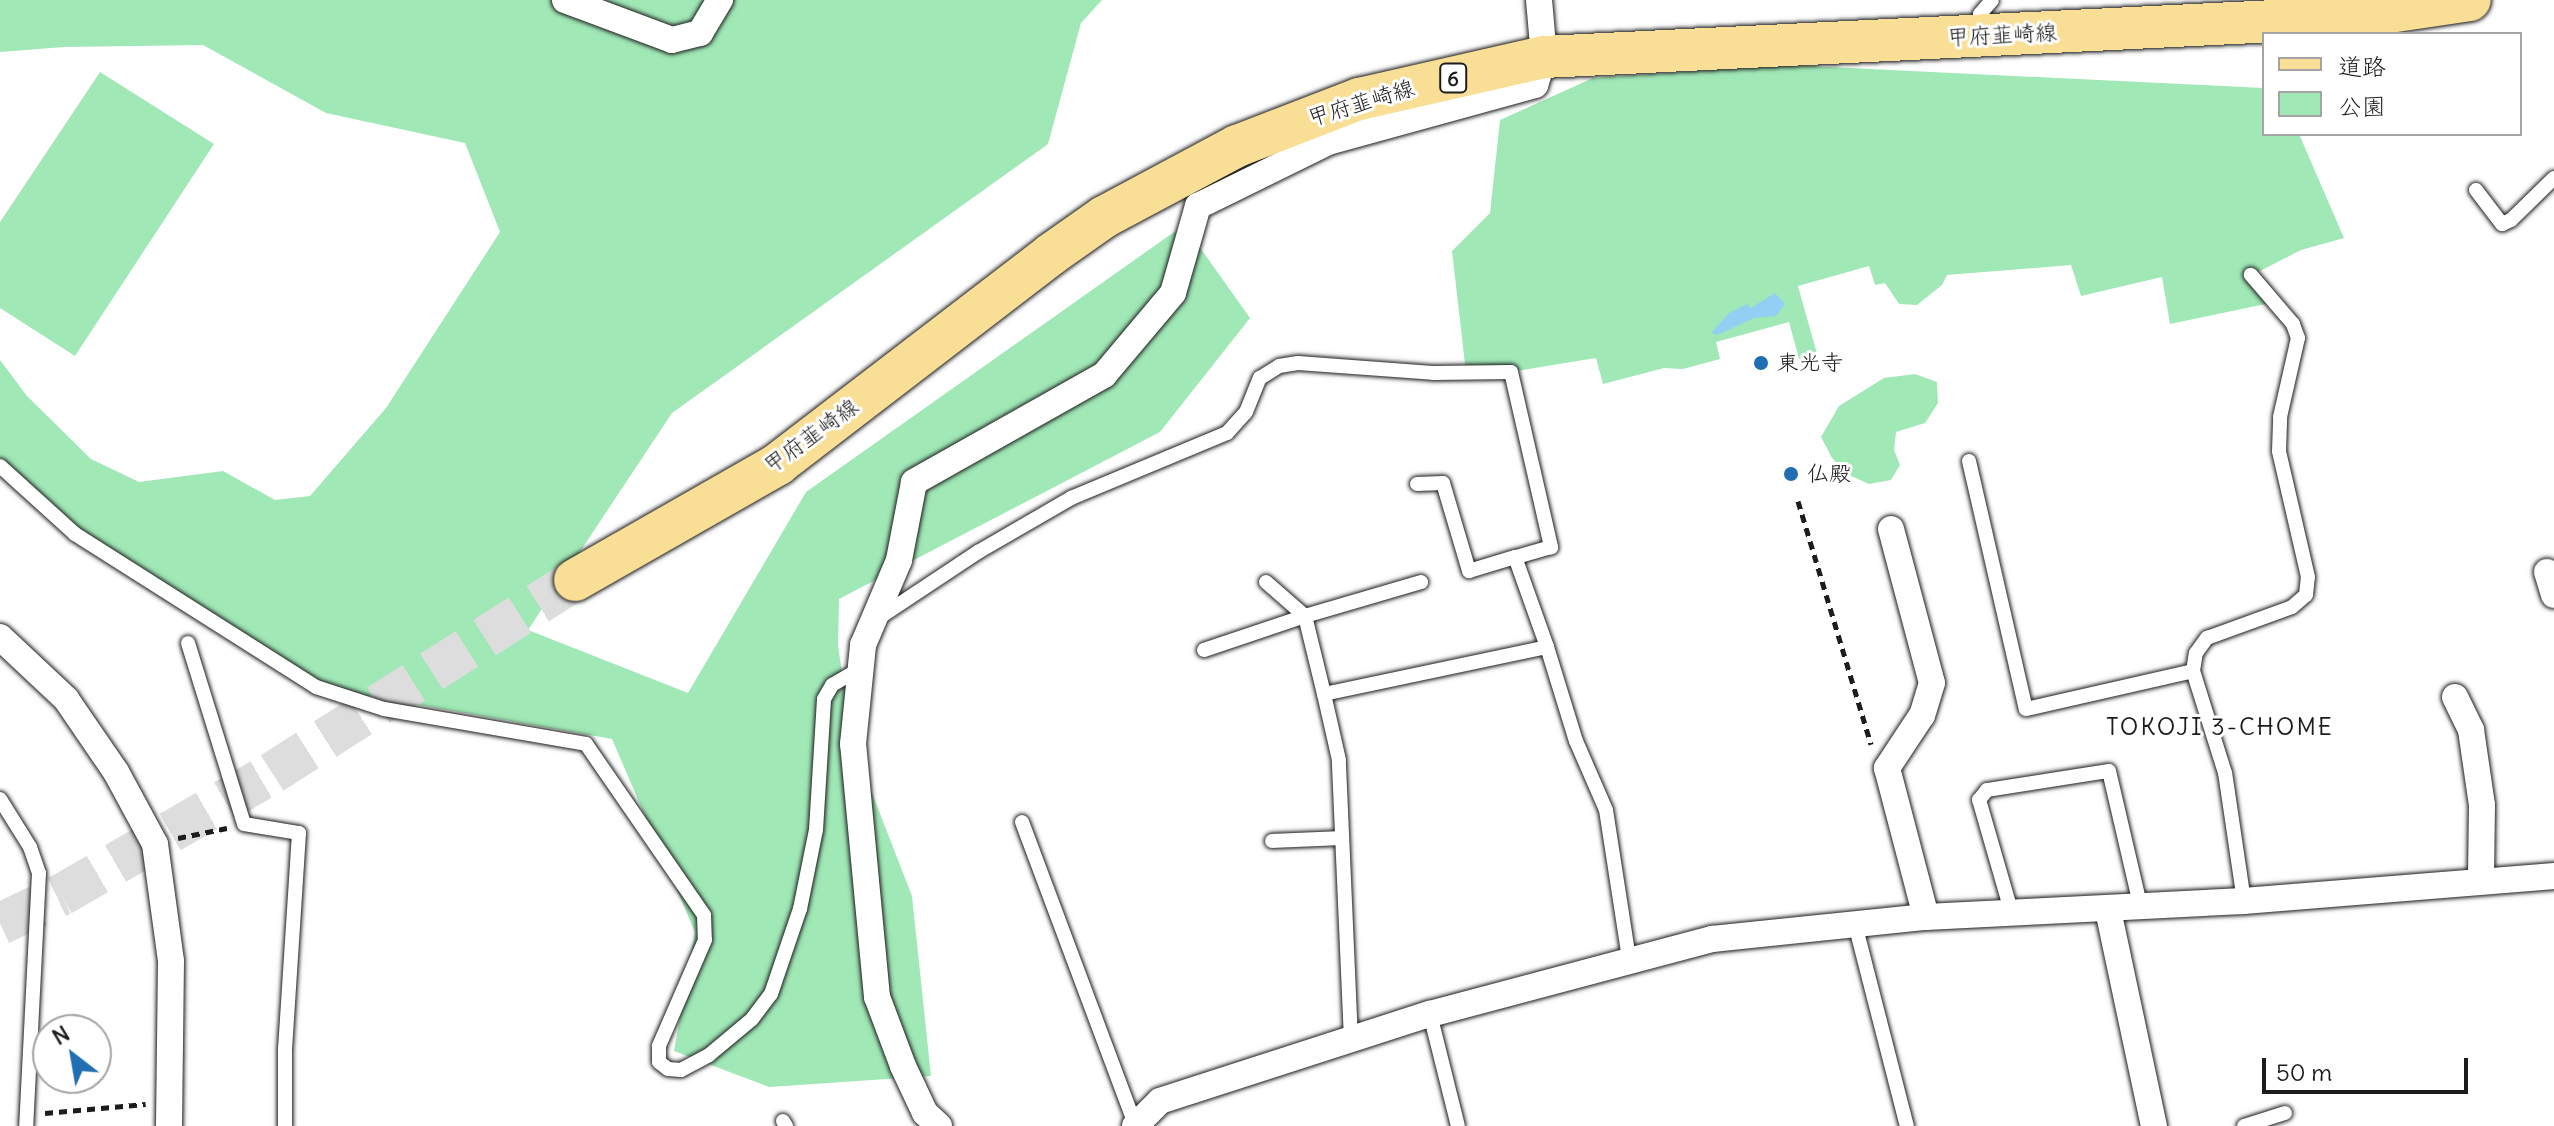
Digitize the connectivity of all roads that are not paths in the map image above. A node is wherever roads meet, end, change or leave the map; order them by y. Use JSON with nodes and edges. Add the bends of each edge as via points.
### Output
{"nodes":[{"id":1,"x":565,"y":0,"type":"edge"},
{"id":2,"x":720,"y":0,"type":"edge"},
{"id":3,"x":1539,"y":0,"type":"edge"},
{"id":4,"x":2470,"y":0,"type":"edge"},
{"id":5,"x":1987,"y":18,"type":"edge"},
{"id":6,"x":1544,"y":57,"type":"junction"},
{"id":7,"x":2554,"y":178,"type":"edge"},
{"id":8,"x":2476,"y":190,"type":"dead end"},
{"id":9,"x":2251,"y":275,"type":"dead end"},
{"id":10,"x":1969,"y":461,"type":"dead end"},
{"id":11,"x":0,"y":466,"type":"edge"},
{"id":12,"x":1417,"y":484,"type":"dead end"},
{"id":13,"x":1891,"y":529,"type":"dead end"},
{"id":14,"x":1515,"y":557,"type":"junction"},
{"id":15,"x":575,"y":580,"type":"tunnel mouth"},
{"id":16,"x":1266,"y":582,"type":"dead end"},
{"id":17,"x":1421,"y":582,"type":"dead end"},
{"id":18,"x":1305,"y":616,"type":"junction"},
{"id":19,"x":873,"y":622,"type":"junction"},
{"id":20,"x":0,"y":637,"type":"edge"},
{"id":21,"x":188,"y":643,"type":"dead end"},
{"id":22,"x":1547,"y":647,"type":"junction"},
{"id":23,"x":1204,"y":650,"type":"dead end"},
{"id":24,"x":860,"y":669,"type":"junction"},
{"id":25,"x":2193,"y":671,"type":"junction"},
{"id":26,"x":1324,"y":694,"type":"junction"},
{"id":27,"x":2455,"y":697,"type":"dead end"},
{"id":28,"x":0,"y":799,"type":"edge"},
{"id":29,"x":1022,"y":822,"type":"dead end"},
{"id":30,"x":1342,"y":838,"type":"junction"},
{"id":31,"x":1272,"y":841,"type":"dead end"},
{"id":32,"x":2554,"y":876,"type":"edge"},
{"id":33,"x":2481,"y":881,"type":"junction"},
{"id":34,"x":2244,"y":901,"type":"junction"},
{"id":35,"x":2141,"y":908,"type":"junction"},
{"id":36,"x":2108,"y":910,"type":"junction"},
{"id":37,"x":2012,"y":914,"type":"junction"},
{"id":38,"x":1926,"y":917,"type":"junction"},
{"id":39,"x":1855,"y":924,"type":"junction"},
{"id":40,"x":1629,"y":959,"type":"junction"},
{"id":41,"x":1430,"y":1014,"type":"junction"},
{"id":42,"x":1351,"y":1040,"type":"junction"},
{"id":43,"x":2285,"y":1113,"type":"dead end"},
{"id":44,"x":170,"y":1114,"type":"edge"},
{"id":45,"x":26,"y":1120,"type":"edge"},
{"id":46,"x":1135,"y":1125,"type":"edge"},
{"id":47,"x":285,"y":1126,"type":"edge"},
{"id":48,"x":939,"y":1126,"type":"edge"},
{"id":49,"x":1458,"y":1126,"type":"edge"},
{"id":50,"x":1907,"y":1126,"type":"edge"},
{"id":51,"x":2154,"y":1126,"type":"edge"},
{"id":52,"x":2244,"y":1126,"type":"edge"}],
"edges":[{"from":1,"to":2,"type":"street","via":[[672,40],[700,33]]},
{"from":3,"to":6,"type":"street"},
{"from":4,"to":5,"type":"main road","name":"甲府韮崎線","number":"6","via":[[2356,17]]},
{"from":5,"to":6,"type":"main road","name":"甲府韮崎線","number":"6"},
{"from":6,"to":15,"type":"main road","name":"甲府韮崎線","number":"6","via":[[1359,99],[1237,146],[1104,217],[778,464]]},
{"from":6,"to":19,"type":"street","via":[[1535,85],[1328,142],[1198,206],[1173,293],[1104,375],[914,482],[899,560]]},
{"from":7,"to":8,"type":"lane","via":[[2502,224]]},
{"from":9,"to":25,"type":"lane","via":[[2293,324],[2298,338],[2280,417],[2279,451],[2308,577],[2306,595],[2292,607],[2207,638],[2196,653]]},
{"from":10,"to":25,"type":"lane","via":[[2026,709]]},
{"from":11,"to":24,"type":"lane","via":[[75,534],[316,687],[384,709],[586,744],[704,915],[705,940],[659,1046],[659,1062],[668,1069],[681,1070],[709,1055],[752,1019],[771,994],[800,909],[816,830],[824,699],[832,685]]},
{"from":12,"to":14,"type":"lane","via":[[1443,483],[1469,571]]},
{"from":13,"to":38,"type":"street","via":[[1932,683],[1922,715],[1887,768]]},
{"from":14,"to":19,"type":"lane","via":[[1551,547],[1511,372],[1433,373],[1290,363],[1260,378],[1246,412],[1227,433],[1071,498]]},
{"from":14,"to":22,"type":"lane"},
{"from":16,"to":18,"type":"lane"},
{"from":17,"to":18,"type":"lane"},
{"from":18,"to":23,"type":"lane"},
{"from":18,"to":26,"type":"lane"},
{"from":19,"to":24,"type":"street"},
{"from":20,"to":44,"type":"street","via":[[66,699],[116,772],[155,844],[171,961]]},
{"from":21,"to":47,"type":"lane","via":[[244,824],[299,833]]},
{"from":22,"to":26,"type":"lane"},
{"from":22,"to":40,"type":"lane","via":[[1576,741],[1606,810]]},
{"from":24,"to":48,"type":"street","via":[[853,744],[877,997],[925,1113]]},
{"from":25,"to":34,"type":"lane","via":[[2225,773]]},
{"from":26,"to":30,"type":"lane","via":[[1339,760]]},
{"from":27,"to":33,"type":"street","via":[[2471,730],[2482,805]]},
{"from":28,"to":45,"type":"lane","via":[[30,847],[39,873]]},
{"from":29,"to":46,"type":"lane"},
{"from":30,"to":31,"type":"lane"},
{"from":30,"to":42,"type":"lane"},
{"from":32,"to":33,"type":"street"},
{"from":33,"to":34,"type":"street"},
{"from":34,"to":35,"type":"street"},
{"from":35,"to":36,"type":"street"},
{"from":35,"to":37,"type":"lane","via":[[2109,771],[1987,790],[1979,800]]},
{"from":36,"to":37,"type":"street"},
{"from":36,"to":51,"type":"street"},
{"from":37,"to":38,"type":"street"},
{"from":38,"to":39,"type":"street"},
{"from":39,"to":40,"type":"street","via":[[1712,939]]},
{"from":39,"to":50,"type":"lane"},
{"from":40,"to":41,"type":"street"},
{"from":41,"to":42,"type":"street"},
{"from":41,"to":49,"type":"lane"},
{"from":42,"to":46,"type":"street","via":[[1160,1101]]},
{"from":43,"to":52,"type":"lane"}]}
